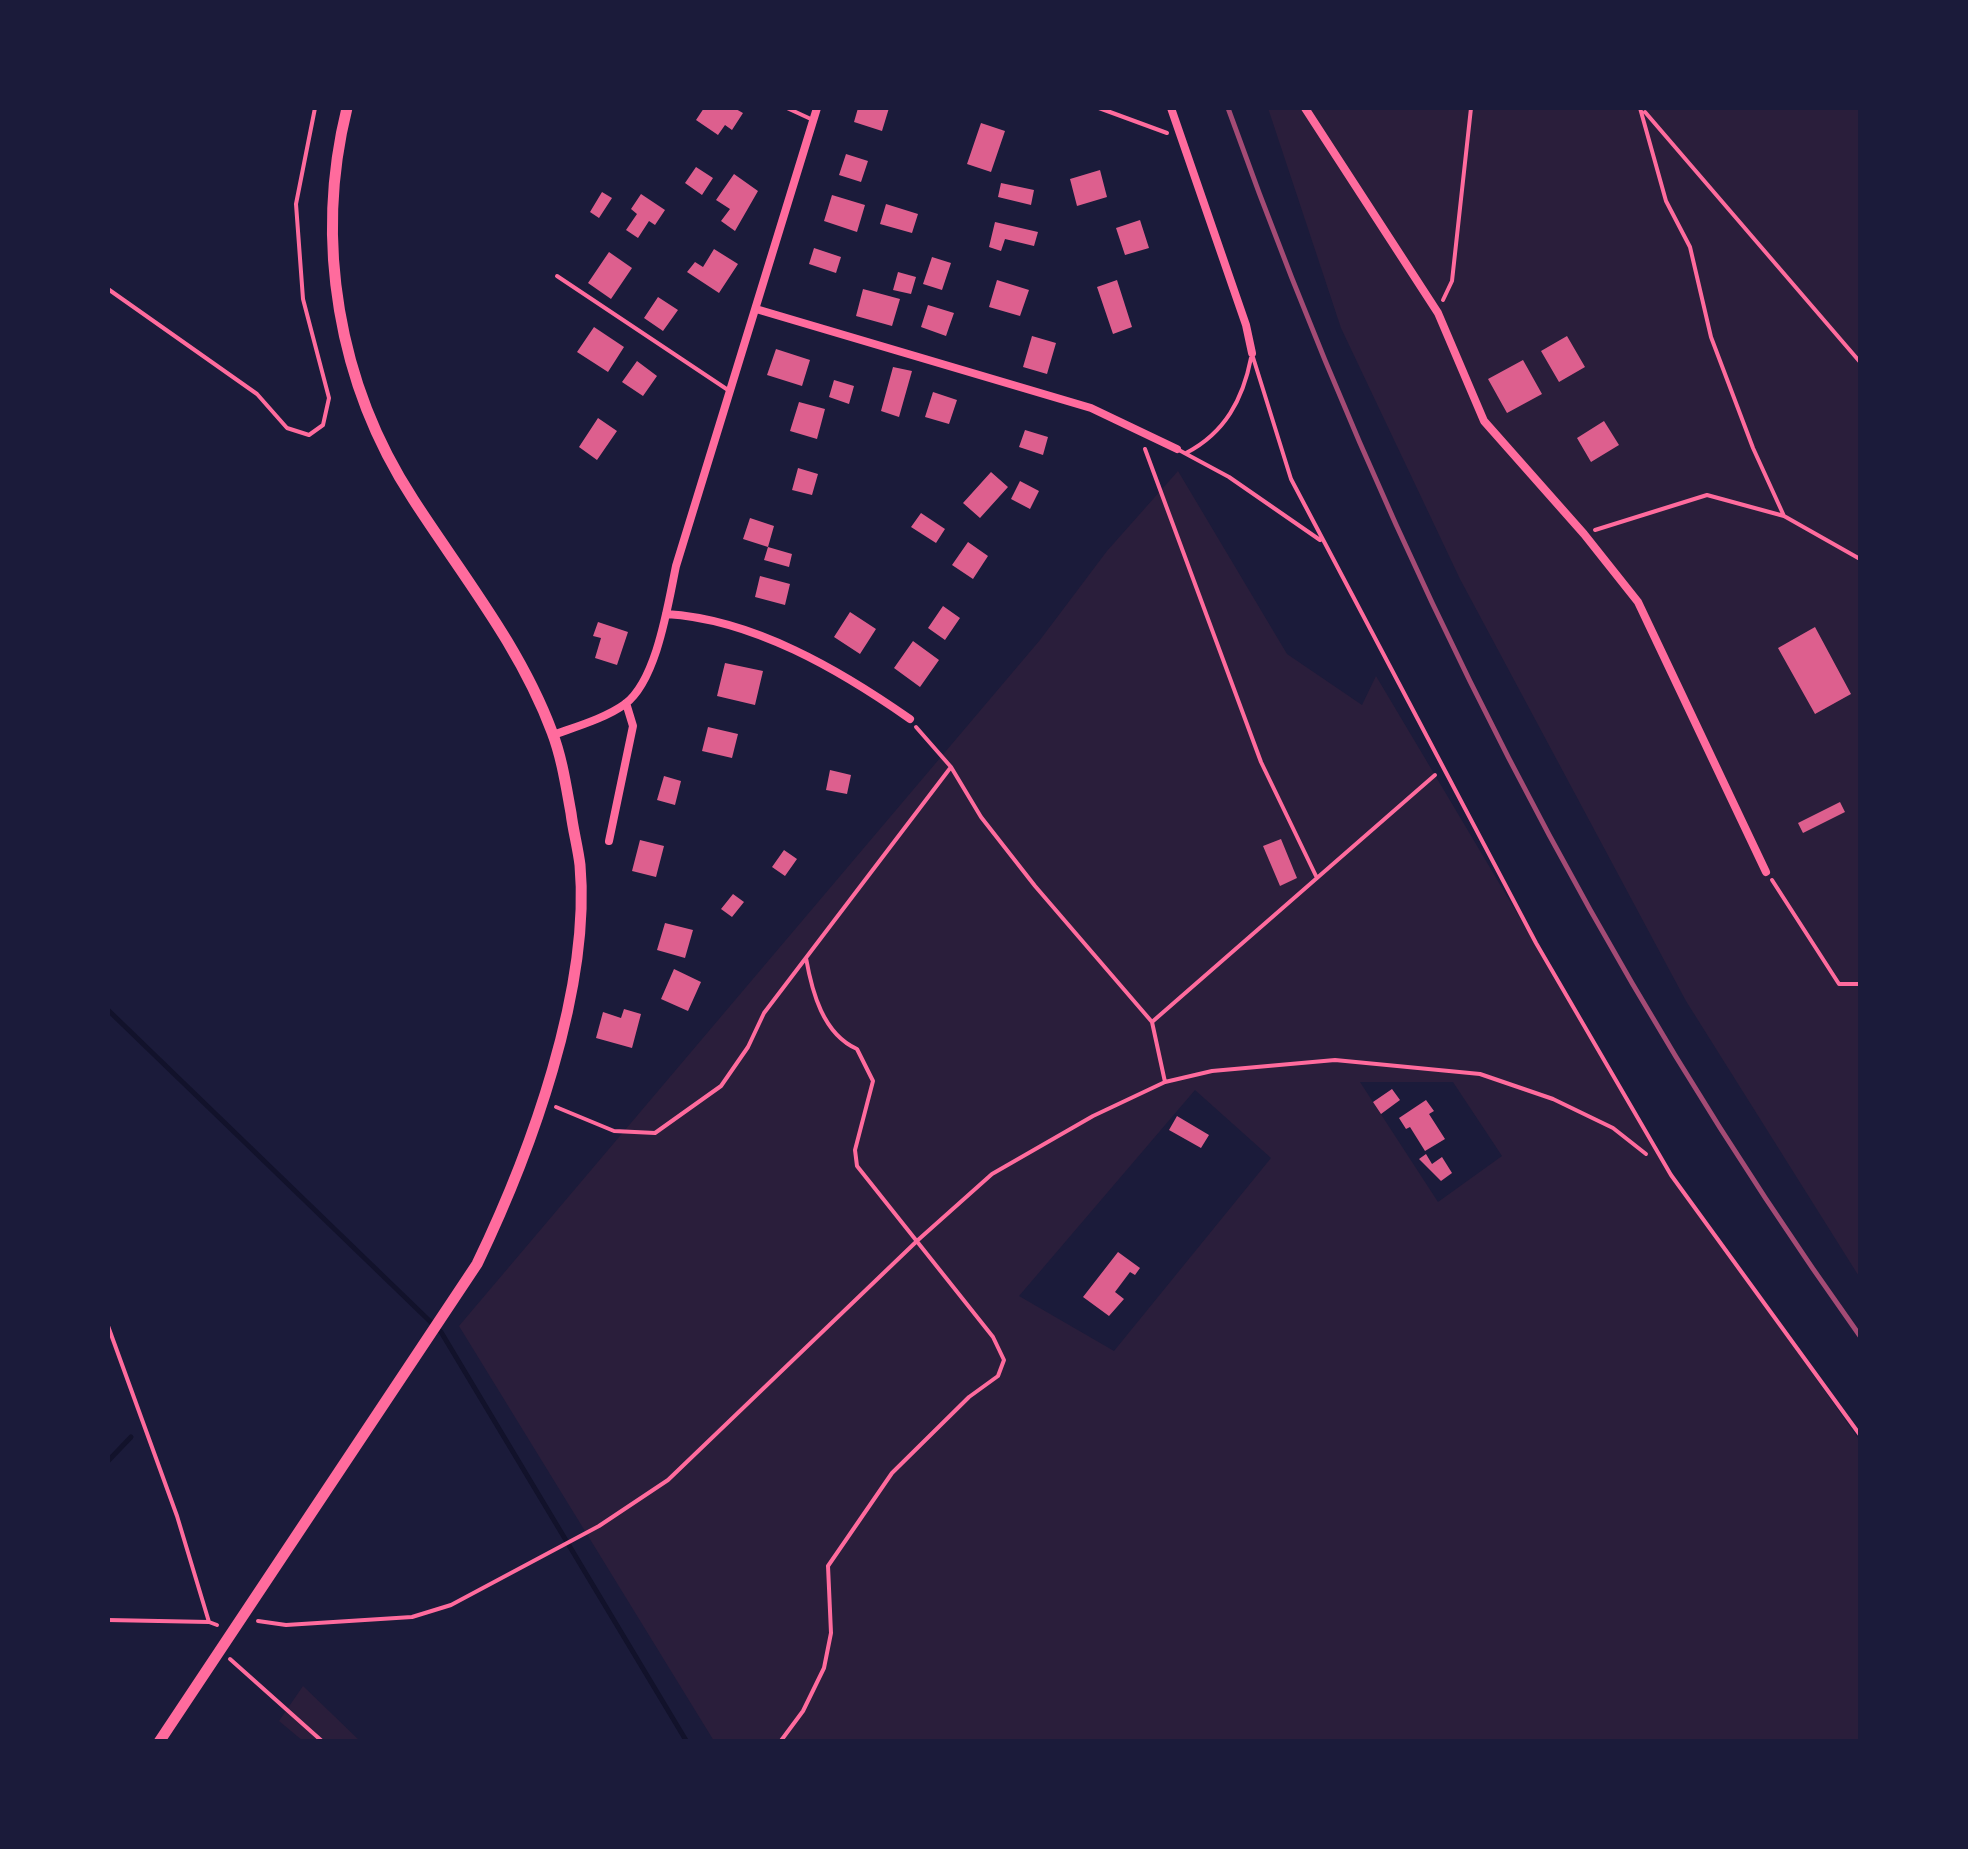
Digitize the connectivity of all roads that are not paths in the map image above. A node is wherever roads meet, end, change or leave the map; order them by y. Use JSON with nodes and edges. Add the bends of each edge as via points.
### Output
{"nodes":[{"id":1,"x":347,"y":108,"type":"edge"},
{"id":2,"x":787,"y":108,"type":"edge"},
{"id":3,"x":817,"y":108,"type":"edge"},
{"id":4,"x":1170,"y":108,"type":"edge"},
{"id":5,"x":1305,"y":108,"type":"edge"},
{"id":6,"x":813,"y":120,"type":"junction"},
{"id":7,"x":558,"y":276,"type":"dead end"},
{"id":8,"x":756,"y":309,"type":"junction"},
{"id":9,"x":1252,"y":353,"type":"junction"},
{"id":10,"x":728,"y":390,"type":"junction"},
{"id":11,"x":1181,"y":451,"type":"junction"},
{"id":12,"x":1324,"y":543,"type":"junction"},
{"id":13,"x":666,"y":614,"type":"junction"},
{"id":14,"x":626,"y":704,"type":"junction"},
{"id":15,"x":910,"y":719,"type":"road end"},
{"id":16,"x":553,"y":735,"type":"junction"},
{"id":17,"x":608,"y":841,"type":"dead end"},
{"id":18,"x":1766,"y":872,"type":"road end"},
{"id":19,"x":1860,"y":1434,"type":"edge"},
{"id":20,"x":159,"y":1742,"type":"edge"}],
"edges":[{"from":1,"to":16,"type":"main road","via":[[334,176],[332,244],[357,383],[397,472],[507,639]]},
{"from":2,"to":6,"type":"lane"},
{"from":3,"to":6,"type":"street"},
{"from":4,"to":9,"type":"street"},
{"from":5,"to":18,"type":"street","via":[[1438,313],[1484,421],[1638,602]]},
{"from":6,"to":8,"type":"street"},
{"from":7,"to":10,"type":"lane"},
{"from":8,"to":10,"type":"street"},
{"from":8,"to":11,"type":"street","via":[[1091,408]]},
{"from":9,"to":11,"type":"lane","via":[[1238,404],[1219,430]]},
{"from":9,"to":12,"type":"lane","via":[[1290,479]]},
{"from":10,"to":13,"type":"street"},
{"from":11,"to":12,"type":"lane"},
{"from":12,"to":19,"type":"lane","via":[[1536,943],[1671,1175]]},
{"from":13,"to":14,"type":"street","via":[[645,679]]},
{"from":13,"to":15,"type":"street","via":[[722,621],[847,676]]},
{"from":14,"to":16,"type":"street"},
{"from":14,"to":17,"type":"street","via":[[633,726]]},
{"from":16,"to":20,"type":"main road","via":[[580,864],[576,958],[542,1102],[500,1214],[458,1298]]}]}
